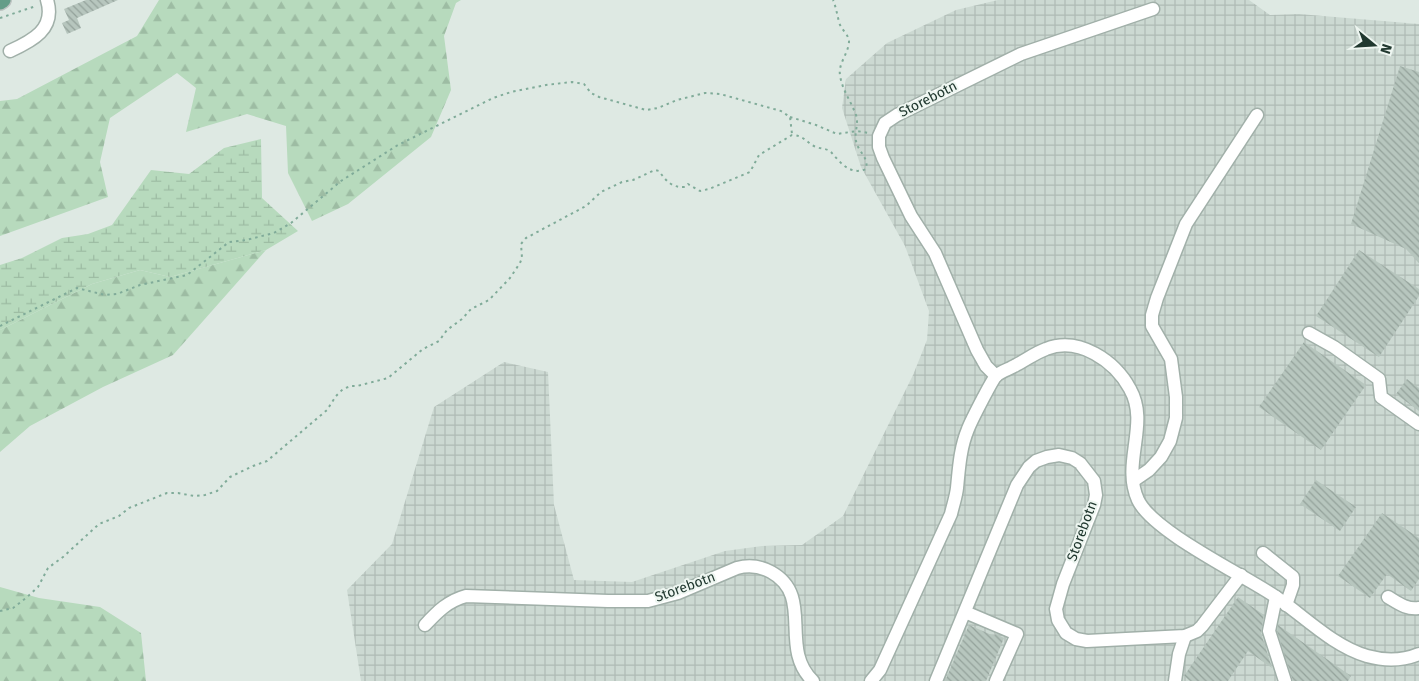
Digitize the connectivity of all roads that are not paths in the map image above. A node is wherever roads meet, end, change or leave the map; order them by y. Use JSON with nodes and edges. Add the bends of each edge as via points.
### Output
{"nodes":[{"id":1,"x":47,"y":0,"type":"edge"},
{"id":2,"x":1153,"y":9,"type":"dead end"},
{"id":3,"x":10,"y":51,"type":"dead end"},
{"id":4,"x":1257,"y":115,"type":"dead end"},
{"id":5,"x":1309,"y":333,"type":"dead end"},
{"id":6,"x":996,"y":376,"type":"junction"},
{"id":7,"x":1419,"y":424,"type":"edge"},
{"id":8,"x":1133,"y":481,"type":"junction"},
{"id":9,"x":1263,"y":554,"type":"dead end"},
{"id":10,"x":1241,"y":575,"type":"junction"},
{"id":11,"x":1388,"y":597,"type":"dead end"},
{"id":12,"x":1281,"y":601,"type":"junction"},
{"id":13,"x":1419,"y":608,"type":"edge"},
{"id":14,"x":965,"y":612,"type":"junction"},
{"id":15,"x":425,"y":625,"type":"dead end"},
{"id":16,"x":1185,"y":636,"type":"junction"},
{"id":17,"x":1419,"y":654,"type":"edge"},
{"id":18,"x":812,"y":681,"type":"edge"},
{"id":19,"x":871,"y":681,"type":"edge"},
{"id":20,"x":936,"y":681,"type":"edge"},
{"id":21,"x":996,"y":681,"type":"edge"},
{"id":22,"x":1175,"y":681,"type":"edge"},
{"id":23,"x":1284,"y":681,"type":"edge"}],
"edges":[{"from":1,"to":3,"type":"street","via":[[48,20],[42,31],[31,41]]},
{"from":2,"to":6,"type":"street","name":"Storebotn","via":[[1012,58],[897,115],[885,123],[879,136],[879,147],[897,187],[935,253],[977,350]]},
{"from":4,"to":8,"type":"street","via":[[1186,224],[1157,298],[1152,326],[1171,359],[1176,418],[1170,441],[1161,457]]},
{"from":5,"to":7,"type":"street","via":[[1379,380],[1382,397]]},
{"from":6,"to":8,"type":"street","via":[[1047,348],[1065,345],[1093,353],[1118,370],[1138,408]]},
{"from":6,"to":19,"type":"street","via":[[968,429],[959,459],[951,514],[880,670]]},
{"from":8,"to":10,"type":"street","via":[[1138,500],[1160,524]]},
{"from":9,"to":12,"type":"street","via":[[1293,577],[1293,585]]},
{"from":10,"to":12,"type":"street"},
{"from":10,"to":16,"type":"street","via":[[1202,626]]},
{"from":11,"to":13,"type":"street","via":[[1405,607]]},
{"from":12,"to":17,"type":"street","via":[[1341,645],[1367,656],[1389,660]]},
{"from":12,"to":23,"type":"street","via":[[1269,631]]},
{"from":14,"to":16,"type":"street","name":"Storebotn","via":[[1020,479],[1040,459],[1064,456],[1085,468],[1094,481],[1096,495],[1057,601],[1056,616],[1062,628],[1072,637],[1087,641]]},
{"from":14,"to":20,"type":"street"},
{"from":14,"to":21,"type":"street","via":[[1017,634]]},
{"from":15,"to":18,"type":"street","name":"Storebotn","via":[[447,603],[466,596],[648,601],[737,568],[760,568],[778,576],[791,592],[797,657]]},
{"from":16,"to":22,"type":"street"}]}
